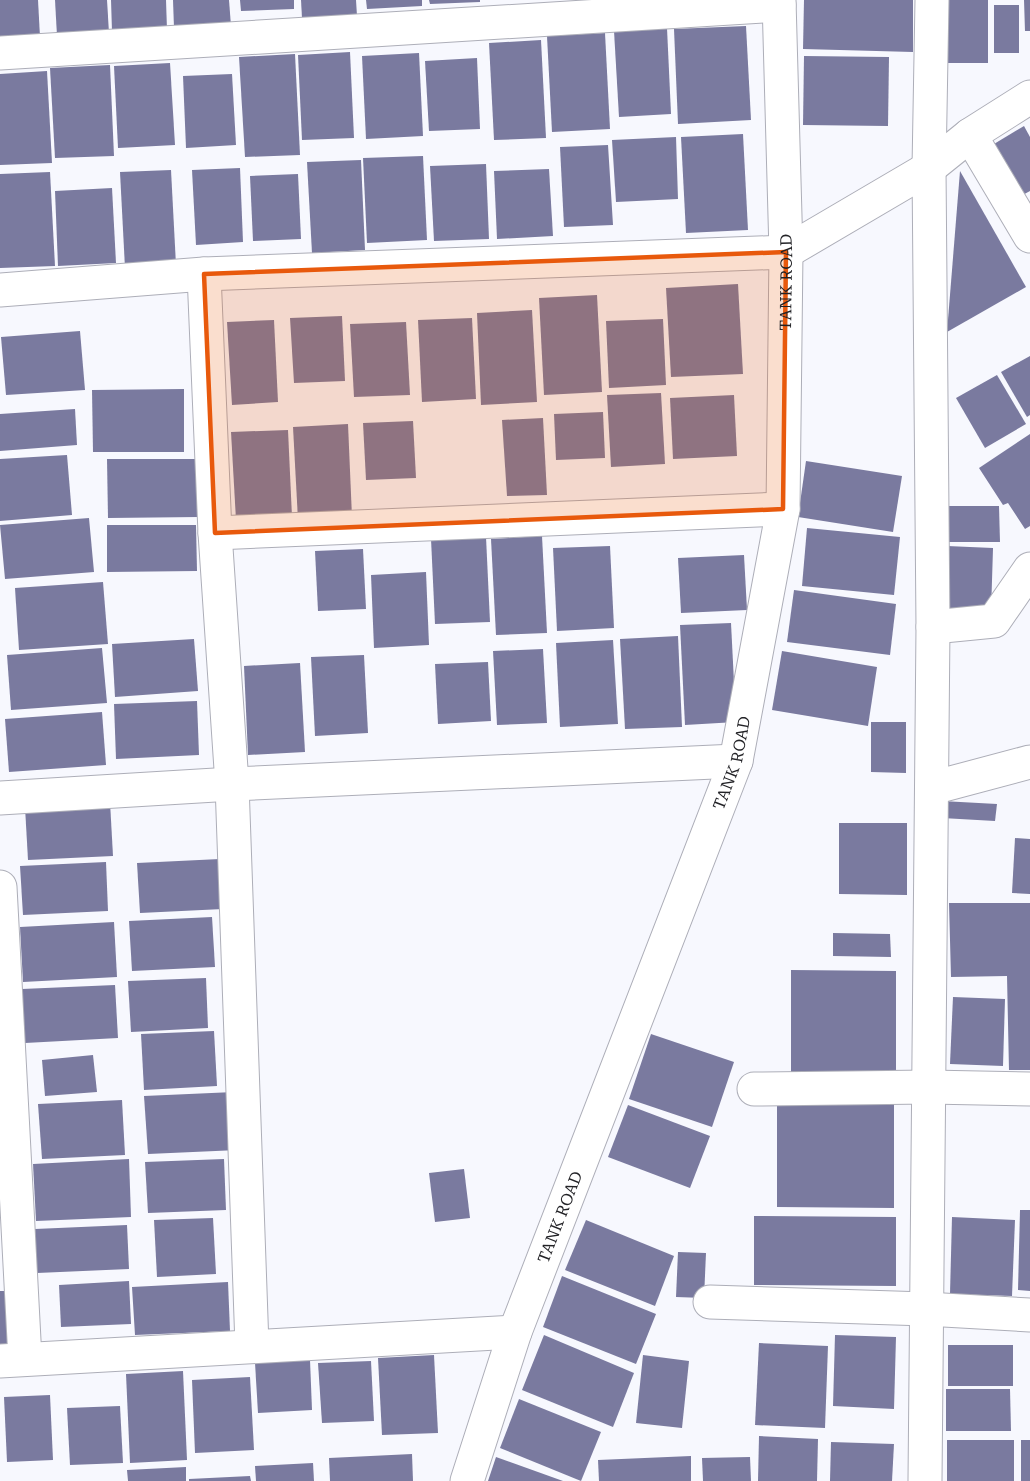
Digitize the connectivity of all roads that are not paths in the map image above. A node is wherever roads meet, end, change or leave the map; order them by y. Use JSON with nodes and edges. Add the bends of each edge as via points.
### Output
{"nodes":[{"id":1,"x":932,"y":0,"type":"edge"},
{"id":2,"x":779,"y":3,"type":"edge"},
{"id":3,"x":0,"y":54,"type":"edge"},
{"id":4,"x":1030,"y":97,"type":"edge"},
{"id":5,"x":970,"y":135,"type":"junction"},
{"id":6,"x":929,"y":168,"type":"junction"},
{"id":7,"x":1030,"y":236,"type":"edge"},
{"id":8,"x":786,"y":252,"type":"junction"},
{"id":9,"x":204,"y":274,"type":"junction"},
{"id":10,"x":0,"y":290,"type":"edge"},
{"id":11,"x":783,"y":509,"type":"junction"},
{"id":12,"x":215,"y":533,"type":"junction"},
{"id":13,"x":1030,"y":569,"type":"edge"},
{"id":14,"x":933,"y":627,"type":"junction"},
{"id":15,"x":736,"y":761,"type":"junction"},
{"id":16,"x":1030,"y":762,"type":"edge"},
{"id":17,"x":232,"y":784,"type":"junction"},
{"id":18,"x":932,"y":788,"type":"junction"},
{"id":19,"x":0,"y":798,"type":"edge"},
{"id":20,"x":0,"y":887,"type":"edge"},
{"id":21,"x":929,"y":1088,"type":"junction"},
{"id":22,"x":754,"y":1089,"type":"dead end"},
{"id":23,"x":1030,"y":1089,"type":"edge"},
{"id":24,"x":710,"y":1302,"type":"dead end"},
{"id":25,"x":926,"y":1309,"type":"junction"},
{"id":26,"x":1030,"y":1315,"type":"edge"},
{"id":27,"x":515,"y":1332,"type":"junction"},
{"id":28,"x":252,"y":1346,"type":"junction"},
{"id":29,"x":13,"y":1360,"type":"edge"},
{"id":30,"x":467,"y":1481,"type":"edge"},
{"id":31,"x":925,"y":1481,"type":"edge"}],
"edges":[{"from":1,"to":6,"type":"street"},
{"from":2,"to":3,"type":"street"},
{"from":2,"to":8,"type":"street","name":"TANK ROAD"},
{"from":4,"to":5,"type":"street"},
{"from":5,"to":6,"type":"street"},
{"from":5,"to":7,"type":"street"},
{"from":6,"to":8,"type":"street"},
{"from":6,"to":14,"type":"street"},
{"from":8,"to":9,"type":"street"},
{"from":8,"to":11,"type":"street","name":"TANK ROAD"},
{"from":9,"to":10,"type":"street"},
{"from":9,"to":12,"type":"street"},
{"from":11,"to":12,"type":"street"},
{"from":11,"to":15,"type":"street","name":"TANK ROAD"},
{"from":12,"to":17,"type":"street"},
{"from":13,"to":14,"type":"street","via":[[994,621]]},
{"from":14,"to":18,"type":"street"},
{"from":15,"to":17,"type":"street"},
{"from":15,"to":27,"type":"street","name":"TANK ROAD"},
{"from":16,"to":18,"type":"street"},
{"from":17,"to":19,"type":"street"},
{"from":17,"to":28,"type":"street"},
{"from":18,"to":21,"type":"street"},
{"from":20,"to":29,"type":"street"},
{"from":21,"to":22,"type":"street"},
{"from":21,"to":23,"type":"street"},
{"from":21,"to":25,"type":"street"},
{"from":24,"to":25,"type":"street"},
{"from":25,"to":26,"type":"street"},
{"from":25,"to":31,"type":"street"},
{"from":27,"to":28,"type":"street"},
{"from":27,"to":30,"type":"street","name":"TANK ROAD"},
{"from":28,"to":29,"type":"street"}]}
